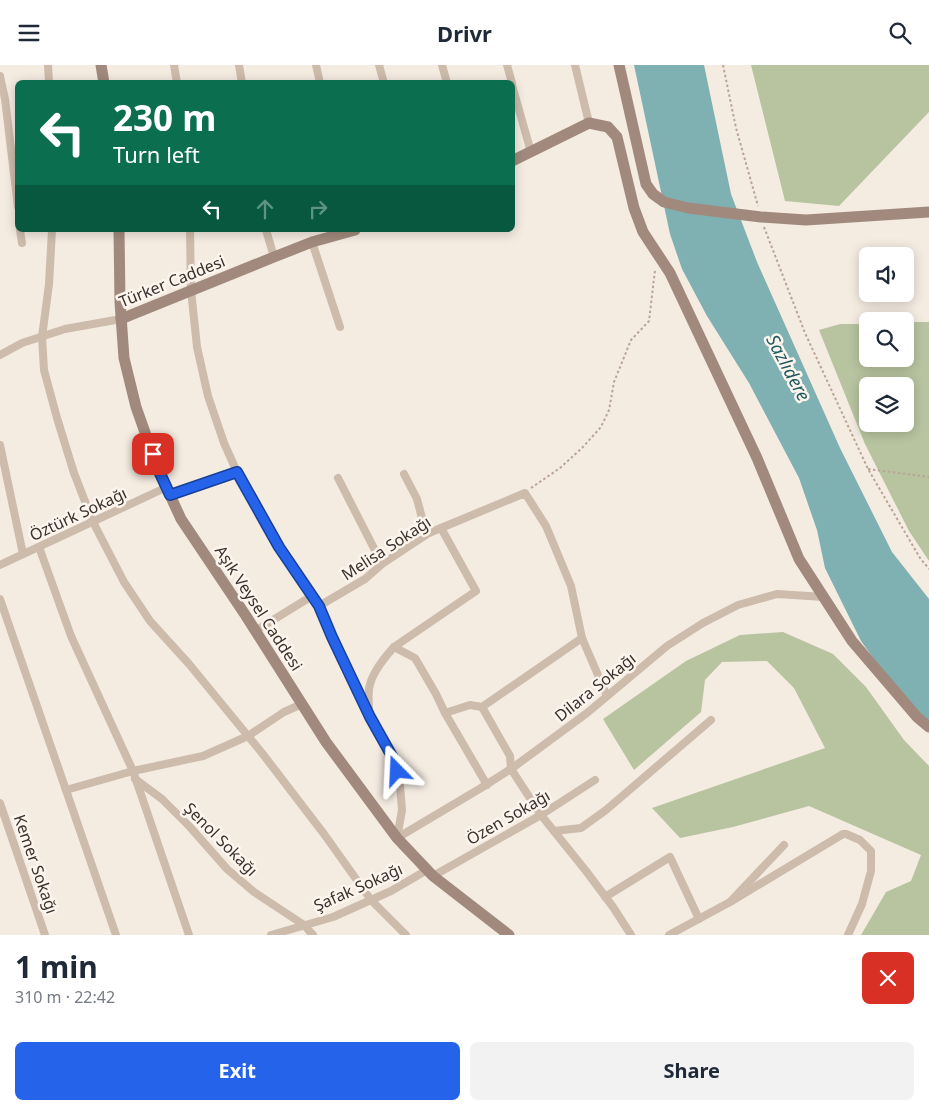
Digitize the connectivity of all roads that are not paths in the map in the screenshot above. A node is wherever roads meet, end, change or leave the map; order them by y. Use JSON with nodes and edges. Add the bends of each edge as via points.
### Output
{"nodes":[{"id":1,"x":48,"y":65,"type":"edge"},
{"id":2,"x":101,"y":65,"type":"edge"},
{"id":3,"x":174,"y":65,"type":"edge"},
{"id":4,"x":239,"y":65,"type":"edge"},
{"id":5,"x":316,"y":65,"type":"edge"},
{"id":6,"x":379,"y":65,"type":"edge"},
{"id":7,"x":442,"y":65,"type":"edge"},
{"id":8,"x":507,"y":65,"type":"edge"},
{"id":9,"x":575,"y":65,"type":"edge"},
{"id":10,"x":619,"y":65,"type":"edge"},
{"id":11,"x":0,"y":76,"type":"edge"},
{"id":12,"x":49,"y":80,"type":"edge"},
{"id":13,"x":104,"y":80,"type":"edge"},
{"id":14,"x":176,"y":80,"type":"edge"},
{"id":15,"x":242,"y":80,"type":"edge"},
{"id":16,"x":319,"y":80,"type":"edge"},
{"id":17,"x":383,"y":80,"type":"edge"},
{"id":18,"x":446,"y":80,"type":"edge"},
{"id":19,"x":511,"y":80,"type":"edge"},
{"id":20,"x":515,"y":95,"type":"edge"},
{"id":21,"x":589,"y":123,"type":"junction"},
{"id":22,"x":531,"y":152,"type":"junction"},
{"id":23,"x":515,"y":160,"type":"edge"},
{"id":24,"x":15,"y":182,"type":"edge"},
{"id":25,"x":929,"y":212,"type":"edge"},
{"id":26,"x":20,"y":232,"type":"edge"},
{"id":27,"x":52,"y":232,"type":"edge"},
{"id":28,"x":119,"y":232,"type":"edge"},
{"id":29,"x":190,"y":232,"type":"edge"},
{"id":30,"x":267,"y":232,"type":"edge"},
{"id":31,"x":347,"y":232,"type":"edge"},
{"id":32,"x":312,"y":242,"type":"junction"},
{"id":33,"x":22,"y":243,"type":"dead end"},
{"id":34,"x":274,"y":257,"type":"junction"},
{"id":35,"x":191,"y":289,"type":"junction"},
{"id":36,"x":121,"y":319,"type":"junction"},
{"id":37,"x":340,"y":327,"type":"dead end"},
{"id":38,"x":42,"y":337,"type":"junction"},
{"id":39,"x":0,"y":355,"type":"edge"},
{"id":40,"x":0,"y":445,"type":"edge"},
{"id":41,"x":237,"y":472,"type":"junction"},
{"id":42,"x":404,"y":474,"type":"dead end"},
{"id":43,"x":338,"y":478,"type":"dead end"},
{"id":44,"x":169,"y":491,"type":"junction"},
{"id":45,"x":93,"y":522,"type":"junction"},
{"id":46,"x":441,"y":528,"type":"junction"},
{"id":47,"x":429,"y":533,"type":"junction"},
{"id":48,"x":39,"y":547,"type":"junction"},
{"id":49,"x":23,"y":554,"type":"junction"},
{"id":50,"x":382,"y":563,"type":"junction"},
{"id":51,"x":0,"y":565,"type":"edge"},
{"id":52,"x":312,"y":596,"type":"junction"},
{"id":53,"x":824,"y":597,"type":"junction"},
{"id":54,"x":0,"y":599,"type":"edge"},
{"id":55,"x":319,"y":606,"type":"junction"},
{"id":56,"x":255,"y":631,"type":"junction"},
{"id":57,"x":582,"y":638,"type":"junction"},
{"id":58,"x":394,"y":647,"type":"junction"},
{"id":59,"x":607,"y":696,"type":"junction"},
{"id":60,"x":302,"y":704,"type":"junction"},
{"id":61,"x":482,"y":707,"type":"junction"},
{"id":62,"x":444,"y":713,"type":"junction"},
{"id":63,"x":370,"y":717,"type":"junction"},
{"id":64,"x":711,"y":720,"type":"dead end"},
{"id":65,"x":929,"y":727,"type":"edge"},
{"id":66,"x":248,"y":736,"type":"junction"},
{"id":67,"x":510,"y":769,"type":"junction"},
{"id":68,"x":134,"y":775,"type":"junction"},
{"id":69,"x":595,"y":780,"type":"dead end"},
{"id":70,"x":487,"y":785,"type":"junction"},
{"id":71,"x":66,"y":790,"type":"junction"},
{"id":72,"x":0,"y":803,"type":"edge"},
{"id":73,"x":541,"y":815,"type":"junction"},
{"id":74,"x":554,"y":831,"type":"junction"},
{"id":75,"x":397,"y":838,"type":"junction"},
{"id":76,"x":784,"y":845,"type":"dead end"},
{"id":77,"x":430,"y":873,"type":"junction"},
{"id":78,"x":605,"y":897,"type":"junction"},
{"id":79,"x":371,"y":900,"type":"junction"},
{"id":80,"x":730,"y":902,"type":"junction"},
{"id":81,"x":699,"y":919,"type":"junction"},
{"id":82,"x":304,"y":925,"type":"junction"},
{"id":83,"x":45,"y":935,"type":"edge"},
{"id":84,"x":116,"y":935,"type":"edge"},
{"id":85,"x":189,"y":935,"type":"edge"},
{"id":86,"x":271,"y":935,"type":"edge"},
{"id":87,"x":314,"y":935,"type":"edge"},
{"id":88,"x":406,"y":935,"type":"edge"},
{"id":89,"x":509,"y":935,"type":"edge"},
{"id":90,"x":631,"y":935,"type":"edge"},
{"id":91,"x":669,"y":935,"type":"edge"},
{"id":92,"x":848,"y":935,"type":"edge"}],
"edges":[{"from":1,"to":12,"type":"street"},
{"from":2,"to":13,"type":"street"},
{"from":3,"to":14,"type":"street"},
{"from":4,"to":15,"type":"street"},
{"from":5,"to":16,"type":"street"},
{"from":6,"to":17,"type":"street"},
{"from":7,"to":18,"type":"street"},
{"from":8,"to":19,"type":"street"},
{"from":9,"to":21,"type":"street"},
{"from":10,"to":25,"type":"street","via":[[646,184],[652,194],[664,201],[711,211],[806,220]]},
{"from":11,"to":24,"type":"street"},
{"from":20,"to":22,"type":"street"},
{"from":21,"to":22,"type":"street"},
{"from":21,"to":53,"type":"street","via":[[608,127],[617,137],[643,232],[670,273],[757,458],[800,559]]},
{"from":22,"to":23,"type":"street"},
{"from":26,"to":33,"type":"street"},
{"from":27,"to":38,"type":"street"},
{"from":28,"to":36,"type":"street","name":"Aşık Veysel Caddesi"},
{"from":29,"to":35,"type":"street"},
{"from":30,"to":34,"type":"street"},
{"from":31,"to":32,"type":"street","name":"Türker Caddesi"},
{"from":32,"to":34,"type":"street","name":"Türker Caddesi"},
{"from":32,"to":37,"type":"street"},
{"from":34,"to":35,"type":"street","name":"Türker Caddesi"},
{"from":35,"to":36,"type":"street","name":"Türker Caddesi"},
{"from":35,"to":41,"type":"street","via":[[197,347],[208,396]]},
{"from":36,"to":38,"type":"street","name":"Türker Caddesi","via":[[65,329]]},
{"from":36,"to":44,"type":"street","name":"Aşık Veysel Caddesi","via":[[124,358],[136,407]]},
{"from":38,"to":39,"type":"street","name":"Türker Caddesi"},
{"from":38,"to":45,"type":"street","via":[[44,370],[57,418]]},
{"from":40,"to":49,"type":"street"},
{"from":41,"to":44,"type":"street","name":"Öztürk Sokağı"},
{"from":41,"to":52,"type":"street","via":[[279,547]]},
{"from":42,"to":47,"type":"street"},
{"from":43,"to":50,"type":"street"},
{"from":44,"to":45,"type":"street","name":"Öztürk Sokağı"},
{"from":44,"to":56,"type":"street","name":"Aşık Veysel Caddesi","via":[[181,519]]},
{"from":45,"to":48,"type":"street","name":"Öztürk Sokağı"},
{"from":45,"to":66,"type":"street","via":[[124,582],[150,621]]},
{"from":46,"to":47,"type":"street","name":"Melisa Sokağı"},
{"from":46,"to":57,"type":"street","name":"Melisa Sokağı","via":[[525,493],[546,526],[571,586]]},
{"from":46,"to":58,"type":"street","via":[[476,591]]},
{"from":47,"to":50,"type":"street","name":"Melisa Sokağı"},
{"from":48,"to":49,"type":"street","name":"Öztürk Sokağı"},
{"from":48,"to":68,"type":"street","via":[[71,636]]},
{"from":49,"to":51,"type":"street","name":"Öztürk Sokağı"},
{"from":50,"to":55,"type":"street","name":"Melisa Sokağı","via":[[365,579]]},
{"from":52,"to":55,"type":"street"},
{"from":52,"to":56,"type":"street"},
{"from":53,"to":59,"type":"street","name":"Dilara Sokağı","via":[[777,594],[738,605],[667,646]]},
{"from":53,"to":65,"type":"street","via":[[852,641]]},
{"from":54,"to":71,"type":"street"},
{"from":55,"to":63,"type":"street"},
{"from":56,"to":60,"type":"street","name":"Aşık Veysel Caddesi"},
{"from":57,"to":59,"type":"street"},
{"from":57,"to":61,"type":"street"},
{"from":58,"to":62,"type":"street","via":[[415,658]]},
{"from":58,"to":63,"type":"street","via":[[377,669],[369,688]]},
{"from":59,"to":67,"type":"street","name":"Dilara Sokağı"},
{"from":60,"to":66,"type":"street"},
{"from":60,"to":75,"type":"street","name":"Aşık Veysel Caddesi"},
{"from":61,"to":62,"type":"street","via":[[470,705]]},
{"from":61,"to":67,"type":"street","via":[[510,756]]},
{"from":62,"to":70,"type":"street"},
{"from":63,"to":75,"type":"street","via":[[393,758],[400,785],[402,810]]},
{"from":64,"to":74,"type":"street","via":[[581,828]]},
{"from":66,"to":68,"type":"street","via":[[203,755]]},
{"from":66,"to":79,"type":"street"},
{"from":67,"to":70,"type":"street","name":"Dilara Sokağı"},
{"from":67,"to":73,"type":"street"},
{"from":68,"to":71,"type":"street"},
{"from":68,"to":82,"type":"street","name":"Şenol Sokağı","via":[[190,827],[227,869],[254,892]]},
{"from":68,"to":85,"type":"street"},
{"from":69,"to":73,"type":"street","name":"Özen Sokağı"},
{"from":70,"to":75,"type":"street","name":"Dilara Sokağı"},
{"from":71,"to":84,"type":"street"},
{"from":72,"to":83,"type":"street","name":"Kemer Sokağı"},
{"from":73,"to":74,"type":"street"},
{"from":73,"to":77,"type":"street","name":"Özen Sokağı"},
{"from":74,"to":78,"type":"street"},
{"from":75,"to":77,"type":"street","name":"Aşık Veysel Caddesi"},
{"from":76,"to":80,"type":"street"},
{"from":77,"to":79,"type":"street","name":"Şafak Sokağı"},
{"from":77,"to":89,"type":"street","name":"Aşık Veysel Caddesi"},
{"from":78,"to":81,"type":"street","via":[[670,857]]},
{"from":78,"to":90,"type":"street"},
{"from":79,"to":82,"type":"street","name":"Şafak Sokağı","via":[[333,917]]},
{"from":79,"to":88,"type":"street"},
{"from":80,"to":81,"type":"street"},
{"from":80,"to":92,"type":"street","via":[[846,834],[860,840],[871,851],[862,904]]},
{"from":81,"to":91,"type":"street"},
{"from":82,"to":86,"type":"street","name":"Şafak Sokağı"},
{"from":82,"to":87,"type":"street","name":"Şenol Sokağı"}]}
